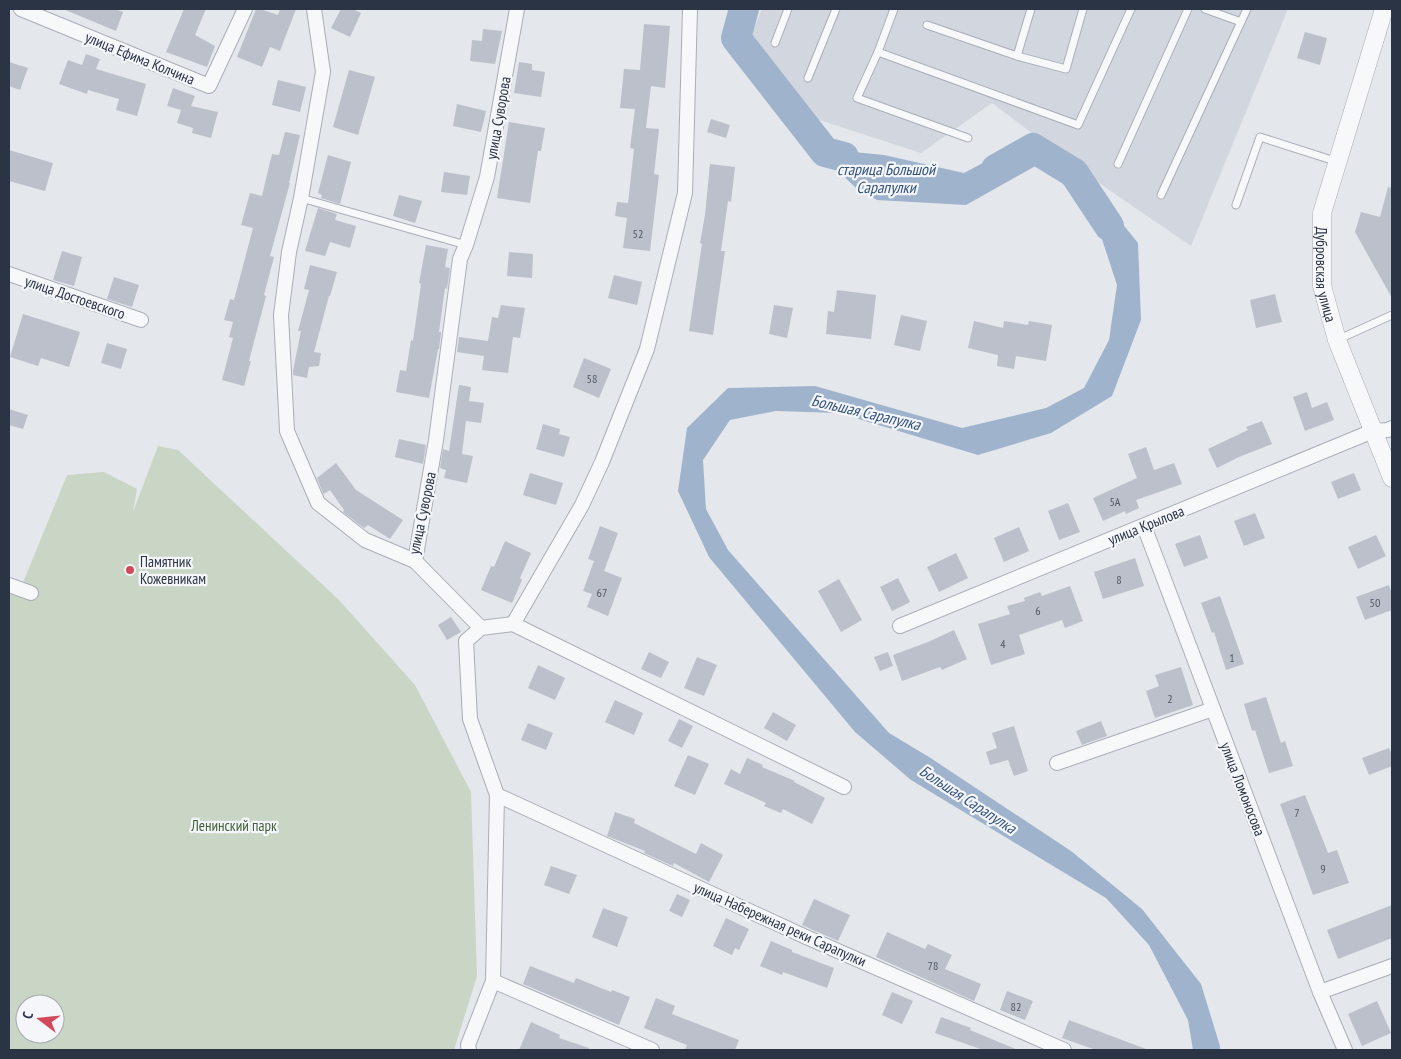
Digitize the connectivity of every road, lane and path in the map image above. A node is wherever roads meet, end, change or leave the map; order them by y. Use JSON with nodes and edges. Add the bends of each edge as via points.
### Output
{"nodes":[{"id":1,"x":21,"y":9,"type":"edge"},
{"id":2,"x":245,"y":9,"type":"edge"},
{"id":3,"x":314,"y":9,"type":"edge"},
{"id":4,"x":517,"y":9,"type":"edge"},
{"id":5,"x":690,"y":9,"type":"edge"},
{"id":6,"x":788,"y":9,"type":"edge"},
{"id":7,"x":836,"y":9,"type":"edge"},
{"id":8,"x":894,"y":9,"type":"edge"},
{"id":9,"x":1031,"y":9,"type":"edge"},
{"id":10,"x":1083,"y":9,"type":"edge"},
{"id":11,"x":1131,"y":9,"type":"edge"},
{"id":12,"x":1188,"y":9,"type":"edge"},
{"id":13,"x":1205,"y":9,"type":"edge"},
{"id":14,"x":1247,"y":9,"type":"edge"},
{"id":15,"x":1384,"y":9,"type":"edge"},
{"id":16,"x":1241,"y":22,"type":"junction"},
{"id":17,"x":926,"y":25,"type":"dead end"},
{"id":18,"x":775,"y":43,"type":"dead end"},
{"id":19,"x":878,"y":52,"type":"junction"},
{"id":20,"x":1017,"y":56,"type":"junction"},
{"id":21,"x":808,"y":78,"type":"dead end"},
{"id":22,"x":968,"y":138,"type":"dead end"},
{"id":23,"x":1338,"y":162,"type":"junction"},
{"id":24,"x":1118,"y":164,"type":"dead end"},
{"id":25,"x":1161,"y":196,"type":"dead end"},
{"id":26,"x":301,"y":198,"type":"junction"},
{"id":27,"x":1236,"y":205,"type":"dead end"},
{"id":28,"x":466,"y":245,"type":"junction"},
{"id":29,"x":9,"y":274,"type":"edge"},
{"id":30,"x":1392,"y":315,"type":"edge"},
{"id":31,"x":141,"y":320,"type":"dead end"},
{"id":32,"x":1337,"y":340,"type":"junction"},
{"id":33,"x":1392,"y":428,"type":"edge"},
{"id":34,"x":1373,"y":431,"type":"junction"},
{"id":35,"x":1392,"y":478,"type":"edge"},
{"id":36,"x":1144,"y":526,"type":"junction"},
{"id":37,"x":415,"y":561,"type":"junction"},
{"id":38,"x":9,"y":585,"type":"edge"},
{"id":39,"x":31,"y":593,"type":"dead end"},
{"id":40,"x":513,"y":624,"type":"junction"},
{"id":41,"x":900,"y":626,"type":"dead end"},
{"id":42,"x":481,"y":628,"type":"junction"},
{"id":43,"x":1213,"y":709,"type":"junction"},
{"id":44,"x":1057,"y":763,"type":"dead end"},
{"id":45,"x":844,"y":787,"type":"dead end"},
{"id":46,"x":497,"y":795,"type":"junction"},
{"id":47,"x":1392,"y":966,"type":"edge"},
{"id":48,"x":493,"y":981,"type":"junction"},
{"id":49,"x":1320,"y":992,"type":"junction"},
{"id":50,"x":469,"y":1050,"type":"edge"},
{"id":51,"x":652,"y":1050,"type":"edge"},
{"id":52,"x":1064,"y":1050,"type":"edge"},
{"id":53,"x":1345,"y":1050,"type":"edge"}],
"edges":[{"from":1,"to":2,"type":"street","name":"улица Ефима Колчина","via":[[209,86]]},
{"from":3,"to":26,"type":"street","name":"улица Суворова","via":[[323,72]]},
{"from":4,"to":28,"type":"street","name":"улица Суворова","via":[[487,177]]},
{"from":5,"to":40,"type":"street","via":[[685,193],[647,349],[582,505]]},
{"from":6,"to":18,"type":"lane"},
{"from":7,"to":21,"type":"lane"},
{"from":8,"to":19,"type":"lane"},
{"from":9,"to":20,"type":"lane"},
{"from":10,"to":20,"type":"lane","via":[[1066,69]]},
{"from":11,"to":19,"type":"lane","via":[[1078,125]]},
{"from":12,"to":24,"type":"lane"},
{"from":13,"to":16,"type":"lane"},
{"from":14,"to":16,"type":"lane"},
{"from":15,"to":23,"type":"street","name":"Дубровская улица"},
{"from":16,"to":25,"type":"lane"},
{"from":17,"to":20,"type":"lane"},
{"from":19,"to":22,"type":"lane","via":[[857,98]]},
{"from":23,"to":27,"type":"lane","via":[[1260,137]]},
{"from":23,"to":32,"type":"street","name":"Дубровская улица","via":[[1322,213],[1322,286]]},
{"from":26,"to":28,"type":"lane"},
{"from":26,"to":37,"type":"street","name":"улица Суворова","via":[[289,252],[281,315],[287,431],[318,503],[365,540]]},
{"from":28,"to":37,"type":"street","name":"улица Суворова","via":[[460,259],[436,440]]},
{"from":29,"to":31,"type":"street","name":"улица Достоевского"},
{"from":30,"to":32,"type":"lane"},
{"from":32,"to":34,"type":"street","name":"Дубровская улица"},
{"from":33,"to":34,"type":"street","name":"улица Крылова"},
{"from":34,"to":35,"type":"street","name":"Дубровская улица"},
{"from":34,"to":36,"type":"street","name":"улица Крылова"},
{"from":36,"to":41,"type":"street","name":"улица Крылова"},
{"from":36,"to":43,"type":"street","name":"улица Ломоносова"},
{"from":37,"to":42,"type":"street"},
{"from":38,"to":39,"type":"street"},
{"from":40,"to":42,"type":"street"},
{"from":40,"to":45,"type":"street"},
{"from":42,"to":46,"type":"street","via":[[466,641],[470,719]]},
{"from":43,"to":44,"type":"street"},
{"from":43,"to":49,"type":"street","name":"улица Ломоносова"},
{"from":46,"to":48,"type":"street"},
{"from":46,"to":52,"type":"street","name":"улица Набережная реки Сарапулки","via":[[806,937]]},
{"from":47,"to":49,"type":"street"},
{"from":48,"to":50,"type":"street","via":[[468,1045]]},
{"from":48,"to":51,"type":"street"},
{"from":49,"to":53,"type":"street","name":"улица Ломоносова"}]}
